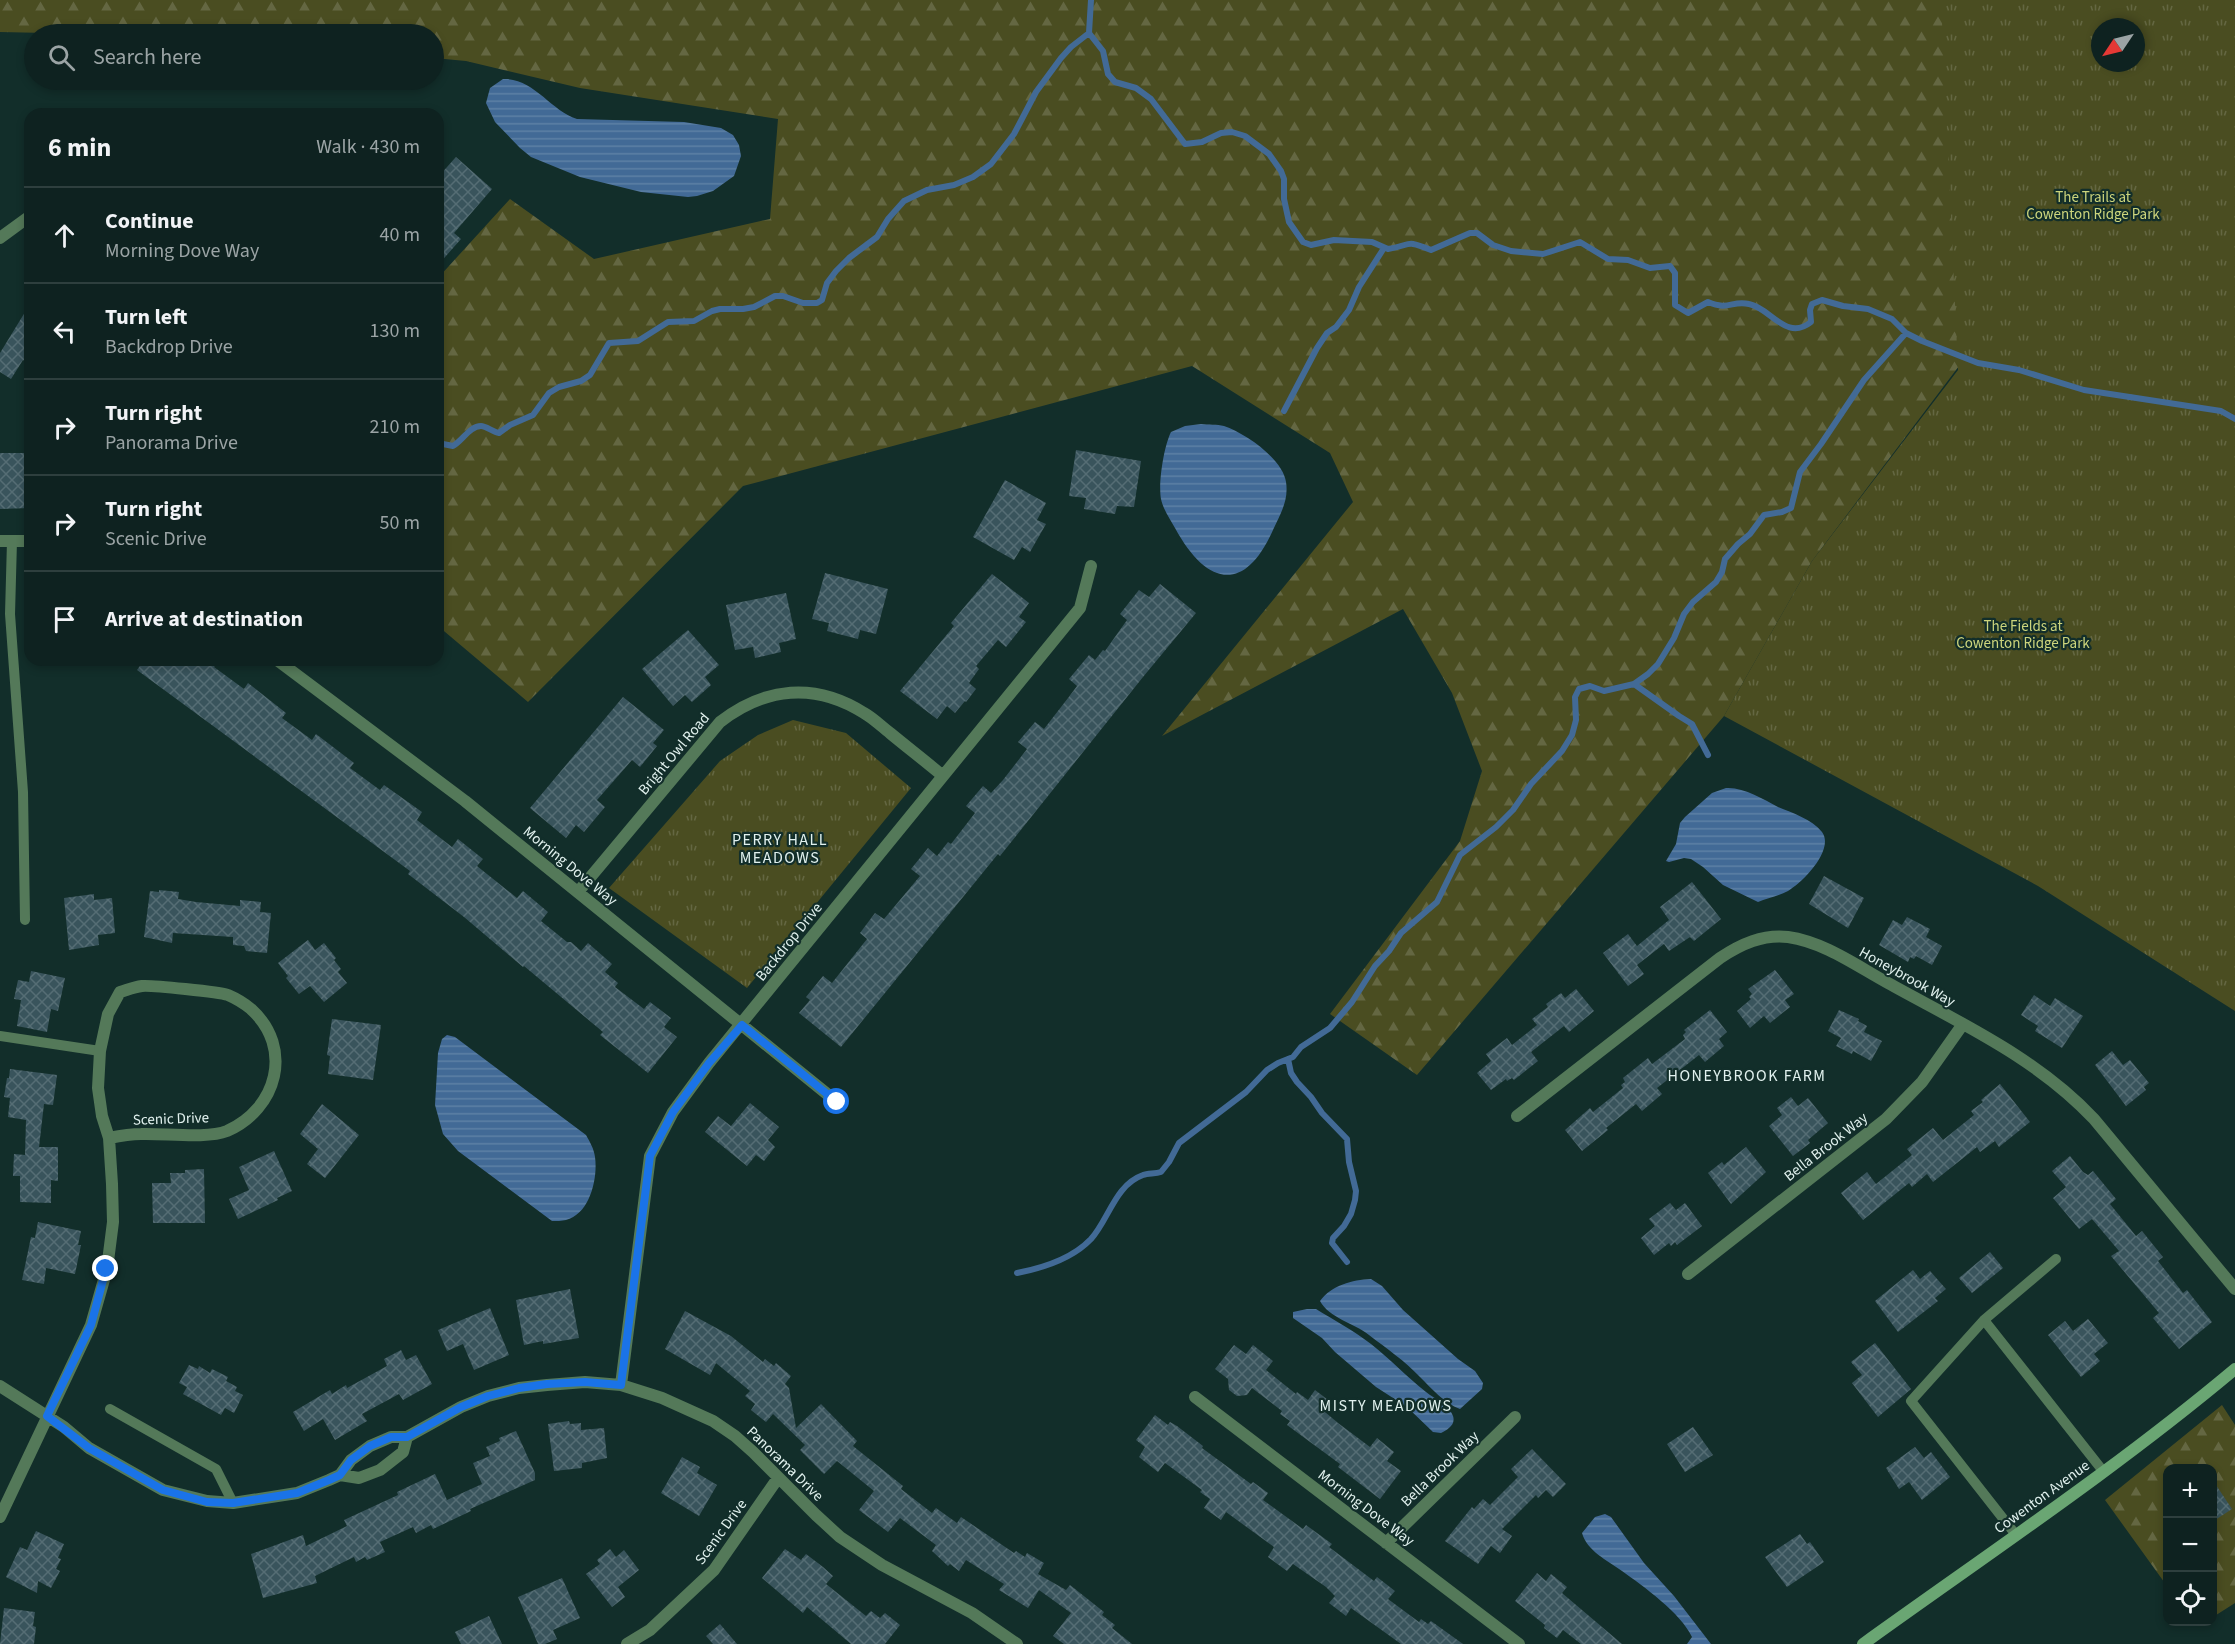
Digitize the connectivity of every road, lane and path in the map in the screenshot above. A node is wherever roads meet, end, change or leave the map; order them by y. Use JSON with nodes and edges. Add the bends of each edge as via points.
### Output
{"nodes":[{"id":1,"x":24,"y":220,"type":"edge"},
{"id":2,"x":0,"y":238,"type":"edge"},
{"id":3,"x":6,"y":541,"type":"edge"},
{"id":4,"x":24,"y":541,"type":"edge"},
{"id":5,"x":1091,"y":566,"type":"dead end"},
{"id":6,"x":285,"y":666,"type":"edge"},
{"id":7,"x":943,"y":776,"type":"junction"},
{"id":8,"x":578,"y":892,"type":"junction"},
{"id":9,"x":25,"y":920,"type":"dead end"},
{"id":10,"x":1963,"y":1024,"type":"junction"},
{"id":11,"x":742,"y":1025,"type":"junction"},
{"id":12,"x":0,"y":1036,"type":"edge"},
{"id":13,"x":100,"y":1051,"type":"junction"},
{"id":14,"x":837,"y":1102,"type":"dead end"},
{"id":15,"x":1517,"y":1116,"type":"dead end"},
{"id":16,"x":109,"y":1138,"type":"junction"},
{"id":17,"x":2056,"y":1259,"type":"dead end"},
{"id":18,"x":1688,"y":1274,"type":"dead end"},
{"id":19,"x":2235,"y":1289,"type":"edge"},
{"id":20,"x":1984,"y":1320,"type":"junction"},
{"id":21,"x":2235,"y":1369,"type":"edge"},
{"id":22,"x":621,"y":1385,"type":"junction"},
{"id":23,"x":0,"y":1386,"type":"edge"},
{"id":24,"x":1194,"y":1396,"type":"dead end"},
{"id":25,"x":110,"y":1409,"type":"dead end"},
{"id":26,"x":47,"y":1416,"type":"junction"},
{"id":27,"x":1515,"y":1417,"type":"dead end"},
{"id":28,"x":407,"y":1437,"type":"junction"},
{"id":29,"x":2103,"y":1471,"type":"junction"},
{"id":30,"x":340,"y":1475,"type":"junction"},
{"id":31,"x":778,"y":1478,"type":"junction"},
{"id":32,"x":233,"y":1503,"type":"junction"},
{"id":33,"x":0,"y":1517,"type":"edge"},
{"id":34,"x":2016,"y":1535,"type":"junction"},
{"id":35,"x":1386,"y":1543,"type":"junction"},
{"id":36,"x":627,"y":1644,"type":"edge"},
{"id":37,"x":1017,"y":1644,"type":"edge"},
{"id":38,"x":1519,"y":1644,"type":"edge"},
{"id":39,"x":1863,"y":1644,"type":"edge"}],
"edges":[{"from":1,"to":2,"type":"street"},
{"from":3,"to":4,"type":"street"},
{"from":3,"to":9,"type":"lane","via":[[23,792]]},
{"from":5,"to":7,"type":"street","name":"Backdrop Drive","via":[[1080,608]]},
{"from":6,"to":8,"type":"street","name":"Morning Dove Way","via":[[465,801]]},
{"from":7,"to":8,"type":"street","name":"Bright Owl Road","via":[[865,713],[838,700],[807,692],[754,700],[720,722]]},
{"from":7,"to":11,"type":"street","name":"Backdrop Drive"},
{"from":8,"to":11,"type":"street","name":"Morning Dove Way"},
{"from":10,"to":15,"type":"street","name":"Honeybrook Way","via":[[1827,950],[1790,937],[1754,940],[1720,958]]},
{"from":10,"to":18,"type":"street","name":"Bella Brook Way","via":[[1922,1082],[1886,1119]]},
{"from":10,"to":19,"type":"street","name":"Honeybrook Way","via":[[2032,1065],[2074,1097]]},
{"from":11,"to":14,"type":"street","name":"Morning Dove Way"},
{"from":11,"to":22,"type":"street","name":"Backdrop Drive","via":[[673,1112],[650,1156]]},
{"from":12,"to":13,"type":"lane"},
{"from":13,"to":16,"type":"street","name":"Scenic Drive","via":[[98,1088]]},
{"from":13,"to":16,"type":"street","name":"Scenic Drive","via":[[108,1014],[120,992],[143,986],[226,994],[250,1008],[273,1039],[276,1068],[260,1108],[248,1120],[224,1132]]},
{"from":16,"to":26,"type":"street","name":"Scenic Drive","via":[[112,1222],[106,1269],[91,1325]]},
{"from":17,"to":20,"type":"lane"},
{"from":20,"to":29,"type":"lane"},
{"from":20,"to":34,"type":"lane","via":[[1911,1401]]},
{"from":21,"to":29,"type":"street","name":"Cowenton Avenue"},
{"from":22,"to":28,"type":"street","name":"Panorama Drive","via":[[585,1382],[519,1388],[461,1407]]},
{"from":22,"to":31,"type":"street","name":"Panorama Drive","via":[[712,1421],[735,1436]]},
{"from":23,"to":26,"type":"street","name":"Panorama Drive"},
{"from":24,"to":35,"type":"street","name":"Morning Dove Way"},
{"from":25,"to":32,"type":"lane","via":[[216,1469]]},
{"from":26,"to":32,"type":"street","name":"Panorama Drive","via":[[89,1448],[163,1490],[207,1502]]},
{"from":26,"to":33,"type":"street","name":"Scenic Drive"},
{"from":27,"to":35,"type":"street","name":"Bella Brook Way"},
{"from":28,"to":30,"type":"street","name":"Panorama Drive","via":[[391,1437],[370,1446],[351,1460]]},
{"from":28,"to":30,"type":"street","name":"Panorama Drive","via":[[403,1452],[380,1470],[359,1478]]},
{"from":29,"to":34,"type":"street","name":"Cowenton Avenue"},
{"from":30,"to":32,"type":"street","name":"Panorama Drive","via":[[297,1493]]},
{"from":31,"to":36,"type":"street","name":"Scenic Drive","via":[[714,1570],[650,1630]]},
{"from":31,"to":37,"type":"street","name":"Panorama Drive","via":[[859,1550],[972,1613]]},
{"from":34,"to":39,"type":"street","name":"Cowenton Avenue"},
{"from":35,"to":38,"type":"street","name":"Morning Dove Way"}]}
